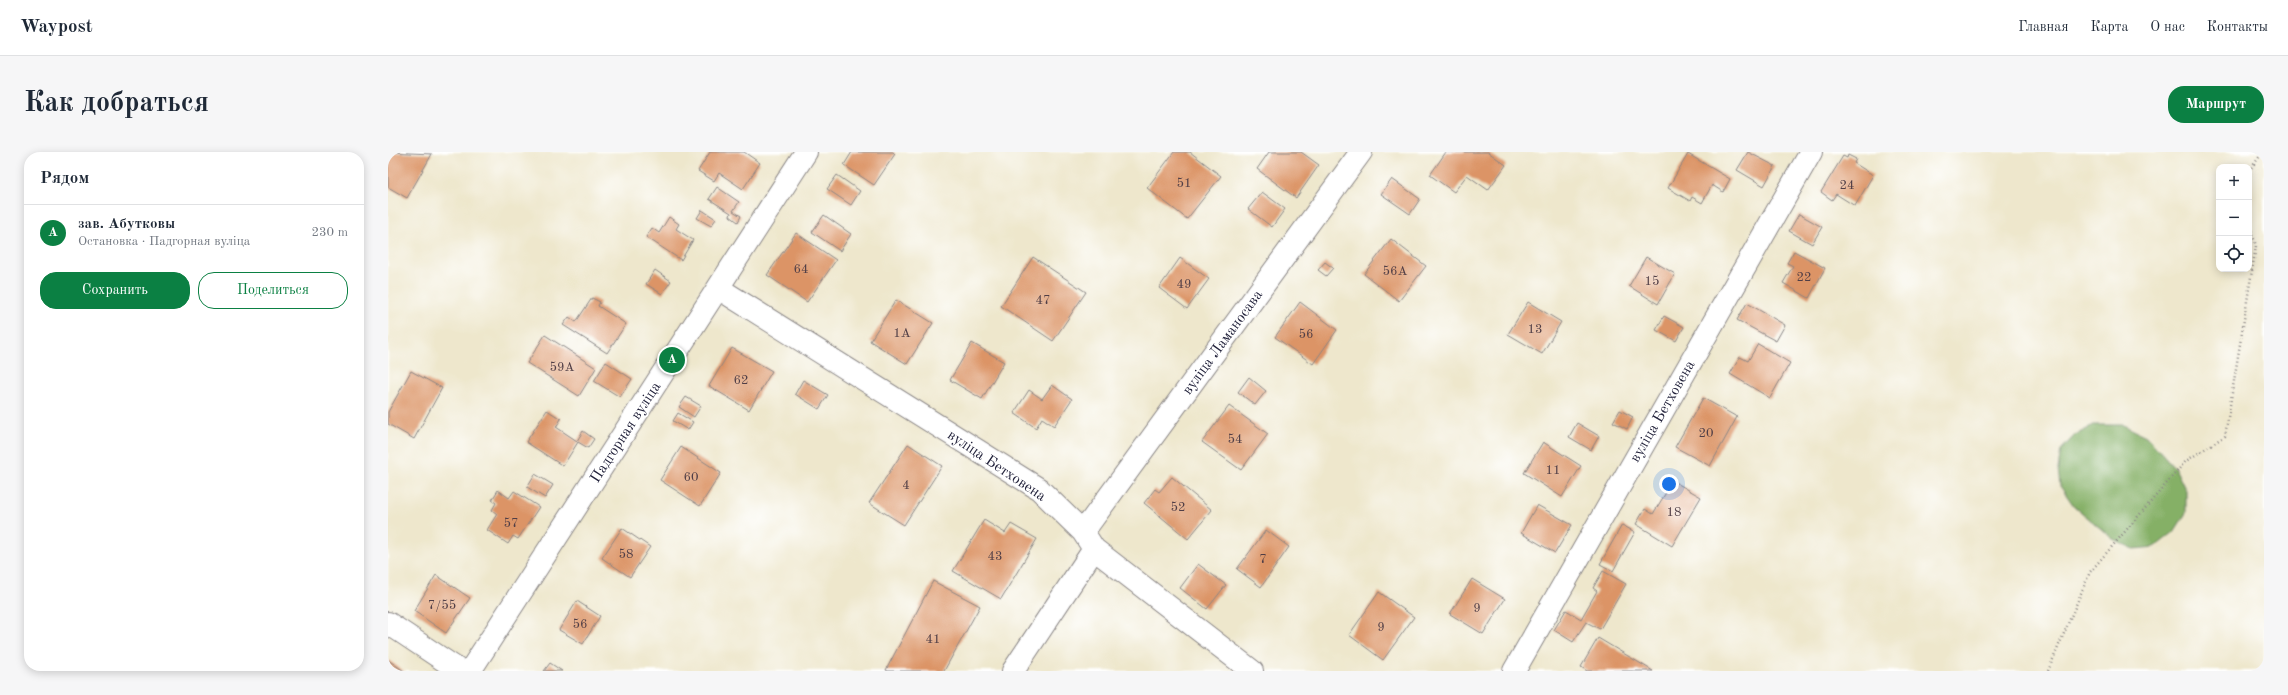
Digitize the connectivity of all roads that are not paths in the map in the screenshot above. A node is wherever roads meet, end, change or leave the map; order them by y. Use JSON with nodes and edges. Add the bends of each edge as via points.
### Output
{"nodes":[{"id":1,"x":806,"y":152,"type":"edge"},
{"id":2,"x":1361,"y":152,"type":"edge"},
{"id":3,"x":1811,"y":152,"type":"edge"},
{"id":4,"x":718,"y":288,"type":"junction"},
{"id":5,"x":1088,"y":541,"type":"junction"},
{"id":6,"x":388,"y":624,"type":"edge"},
{"id":7,"x":460,"y":671,"type":"edge"},
{"id":8,"x":470,"y":671,"type":"edge"},
{"id":9,"x":1013,"y":671,"type":"edge"},
{"id":10,"x":1252,"y":671,"type":"edge"},
{"id":11,"x":1514,"y":671,"type":"edge"}],
"edges":[{"from":1,"to":4,"type":"street","name":"Падгорная вуліца"},
{"from":2,"to":5,"type":"street","name":"вуліца Ламаносава"},
{"from":3,"to":11,"type":"street","name":"вуліца Бетховена"},
{"from":4,"to":5,"type":"street","name":"вуліца Бетховена","via":[[1039,490]]},
{"from":4,"to":8,"type":"street","name":"Падгорная вуліца"},
{"from":5,"to":9,"type":"street","name":"вуліца Ламаносава"},
{"from":5,"to":10,"type":"street","name":"вуліца Бетховена"},
{"from":6,"to":7,"type":"street"}]}
